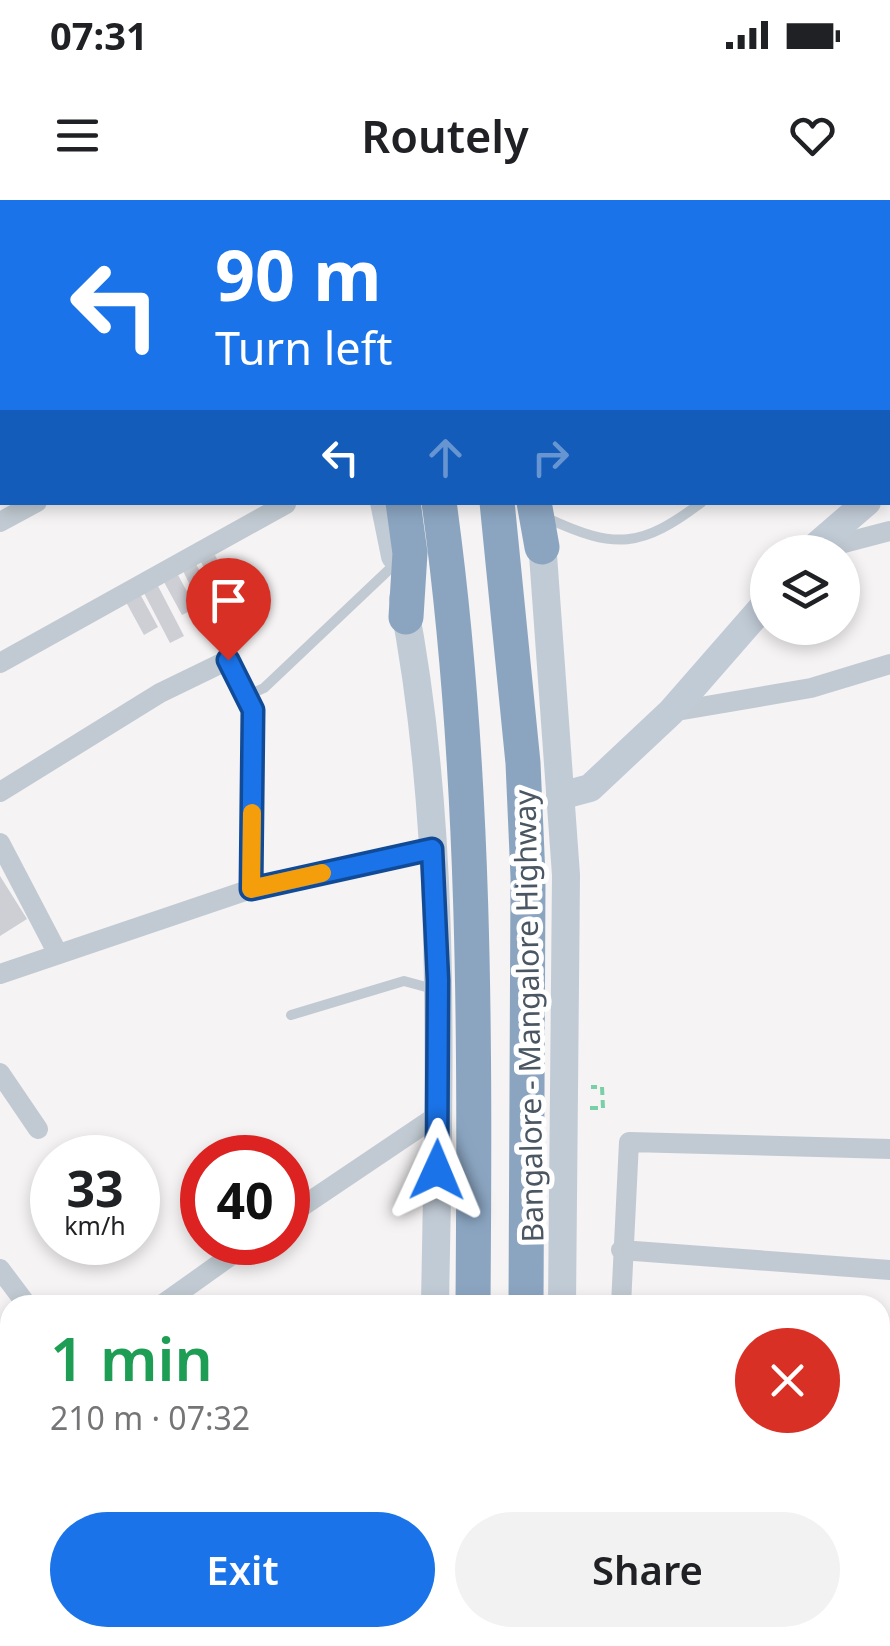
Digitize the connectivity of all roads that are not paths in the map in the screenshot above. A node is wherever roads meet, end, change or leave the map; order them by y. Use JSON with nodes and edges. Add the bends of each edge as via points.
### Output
{"nodes":[{"id":1,"x":31,"y":505,"type":"edge"},
{"id":2,"x":284,"y":505,"type":"edge"},
{"id":3,"x":387,"y":505,"type":"edge"},
{"id":4,"x":387,"y":505,"type":"edge"},
{"id":5,"x":439,"y":505,"type":"edge"},
{"id":6,"x":497,"y":505,"type":"edge"},
{"id":7,"x":698,"y":505,"type":"edge"},
{"id":8,"x":864,"y":505,"type":"edge"},
{"id":9,"x":540,"y":517,"type":"edge"},
{"id":10,"x":0,"y":522,"type":"edge"},
{"id":11,"x":890,"y":531,"type":"edge"},
{"id":12,"x":829,"y":535,"type":"edge"},
{"id":13,"x":860,"y":539,"type":"edge"},
{"id":14,"x":396,"y":563,"type":"junction"},
{"id":15,"x":406,"y":617,"type":"junction"},
{"id":16,"x":750,"y":622,"type":"edge"},
{"id":17,"x":0,"y":663,"type":"edge"},
{"id":18,"x":890,"y":664,"type":"edge"},
{"id":19,"x":246,"y":696,"type":"junction"},
{"id":20,"x":671,"y":712,"type":"junction"},
{"id":21,"x":0,"y":792,"type":"edge"},
{"id":22,"x":560,"y":796,"type":"junction"},
{"id":23,"x":0,"y":843,"type":"edge"},
{"id":24,"x":432,"y":849,"type":"junction"},
{"id":25,"x":251,"y":889,"type":"junction"},
{"id":26,"x":58,"y":954,"type":"junction"},
{"id":27,"x":0,"y":974,"type":"edge"},
{"id":28,"x":438,"y":990,"type":"junction"},
{"id":29,"x":291,"y":1015,"type":"dead end"},
{"id":30,"x":0,"y":1073,"type":"edge"},
{"id":31,"x":438,"y":1116,"type":"junction"},
{"id":32,"x":38,"y":1129,"type":"dead end"},
{"id":33,"x":890,"y":1149,"type":"edge"},
{"id":34,"x":310,"y":1201,"type":"edge"},
{"id":35,"x":622,"y":1250,"type":"junction"},
{"id":36,"x":217,"y":1265,"type":"edge"},
{"id":37,"x":0,"y":1269,"type":"edge"},
{"id":38,"x":890,"y":1270,"type":"edge"},
{"id":39,"x":20,"y":1295,"type":"edge"},
{"id":40,"x":175,"y":1295,"type":"edge"},
{"id":41,"x":435,"y":1295,"type":"edge"},
{"id":42,"x":472,"y":1295,"type":"edge"},
{"id":43,"x":526,"y":1295,"type":"edge"},
{"id":44,"x":562,"y":1295,"type":"edge"},
{"id":45,"x":621,"y":1295,"type":"edge"}],
"edges":[{"from":1,"to":10,"type":"street"},
{"from":2,"to":17,"type":"street"},
{"from":3,"to":14,"type":"street"},
{"from":4,"to":15,"type":"highway","via":[[410,552]]},
{"from":5,"to":42,"type":"highway","via":[[466,752],[475,950]]},
{"from":6,"to":43,"type":"highway","via":[[528,877]]},
{"from":7,"to":9,"type":"lane","via":[[663,532],[616,542]]},
{"from":8,"to":12,"type":"street"},
{"from":9,"to":22,"type":"street","name":"Bangalore - Mangalore Highway"},
{"from":11,"to":13,"type":"street"},
{"from":14,"to":15,"type":"street"},
{"from":14,"to":19,"type":"lane","via":[[264,688]]},
{"from":15,"to":24,"type":"street"},
{"from":16,"to":20,"type":"street"},
{"from":18,"to":20,"type":"street","via":[[810,688]]},
{"from":19,"to":21,"type":"street","via":[[228,660]]},
{"from":19,"to":25,"type":"street","via":[[253,710]]},
{"from":20,"to":22,"type":"street","via":[[590,788]]},
{"from":22,"to":44,"type":"street","name":"Bangalore - Mangalore Highway","via":[[566,1007]]},
{"from":23,"to":26,"type":"street"},
{"from":24,"to":25,"type":"street"},
{"from":24,"to":28,"type":"street"},
{"from":25,"to":26,"type":"street"},
{"from":26,"to":27,"type":"street"},
{"from":28,"to":29,"type":"lane","via":[[404,981]]},
{"from":28,"to":31,"type":"street"},
{"from":30,"to":32,"type":"street"},
{"from":31,"to":34,"type":"street"},
{"from":31,"to":41,"type":"street"},
{"from":33,"to":35,"type":"street","via":[[628,1142]]},
{"from":35,"to":38,"type":"street"},
{"from":35,"to":45,"type":"street"},
{"from":36,"to":40,"type":"street"},
{"from":37,"to":39,"type":"street"}]}
